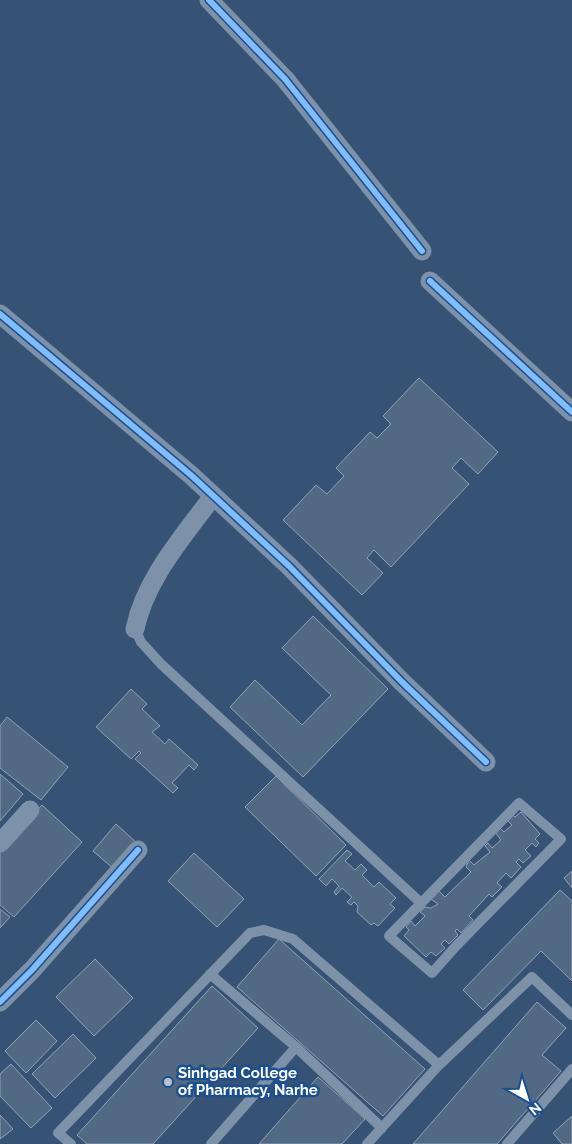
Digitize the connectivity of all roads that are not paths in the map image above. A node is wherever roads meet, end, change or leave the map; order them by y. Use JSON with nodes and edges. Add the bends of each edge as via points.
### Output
{"nodes":[{"id":1,"x":209,"y":0,"type":"edge"},
{"id":2,"x":422,"y":251,"type":"dead end"},
{"id":3,"x":430,"y":281,"type":"dead end"},
{"id":4,"x":0,"y":314,"type":"edge"},
{"id":5,"x":572,"y":412,"type":"edge"},
{"id":6,"x":213,"y":496,"type":"junction"},
{"id":7,"x":135,"y":629,"type":"joint"},
{"id":8,"x":486,"y":762,"type":"dead end"},
{"id":9,"x":30,"y":810,"type":"dead end"},
{"id":10,"x":0,"y":843,"type":"edge"},
{"id":11,"x":138,"y":850,"type":"dead end"},
{"id":12,"x":421,"y":903,"type":"junction"},
{"id":13,"x":210,"y":974,"type":"junction"},
{"id":14,"x":0,"y":1002,"type":"edge"},
{"id":15,"x":572,"y":1015,"type":"edge"},
{"id":16,"x":296,"y":1047,"type":"junction"},
{"id":17,"x":439,"y":1065,"type":"junction"},
{"id":18,"x":572,"y":1069,"type":"edge"},
{"id":19,"x":382,"y":1128,"type":"junction"},
{"id":20,"x":71,"y":1144,"type":"edge"},
{"id":21,"x":211,"y":1144,"type":"edge"},
{"id":22,"x":367,"y":1144,"type":"edge"},
{"id":23,"x":507,"y":1144,"type":"edge"}],
"edges":[{"from":1,"to":2,"type":"street","via":[[285,79]]},
{"from":3,"to":5,"type":"street"},
{"from":4,"to":6,"type":"street"},
{"from":6,"to":7,"type":"street","via":[[153,580]]},
{"from":6,"to":8,"type":"street","via":[[289,566],[402,682]]},
{"from":7,"to":12,"type":"lane","via":[[141,642],[161,664]]},
{"from":9,"to":10,"type":"street"},
{"from":11,"to":14,"type":"street"},
{"from":12,"to":12,"type":"lane","via":[[389,936],[432,973],[561,839],[519,803]]},
{"from":13,"to":16,"type":"lane"},
{"from":13,"to":17,"type":"lane","via":[[250,933],[264,930],[293,939]]},
{"from":13,"to":20,"type":"lane","via":[[58,1132]]},
{"from":15,"to":17,"type":"lane","via":[[532,977]]},
{"from":16,"to":19,"type":"lane"},
{"from":16,"to":21,"type":"lane"},
{"from":17,"to":19,"type":"lane"},
{"from":18,"to":23,"type":"lane"},
{"from":19,"to":22,"type":"lane"}]}
